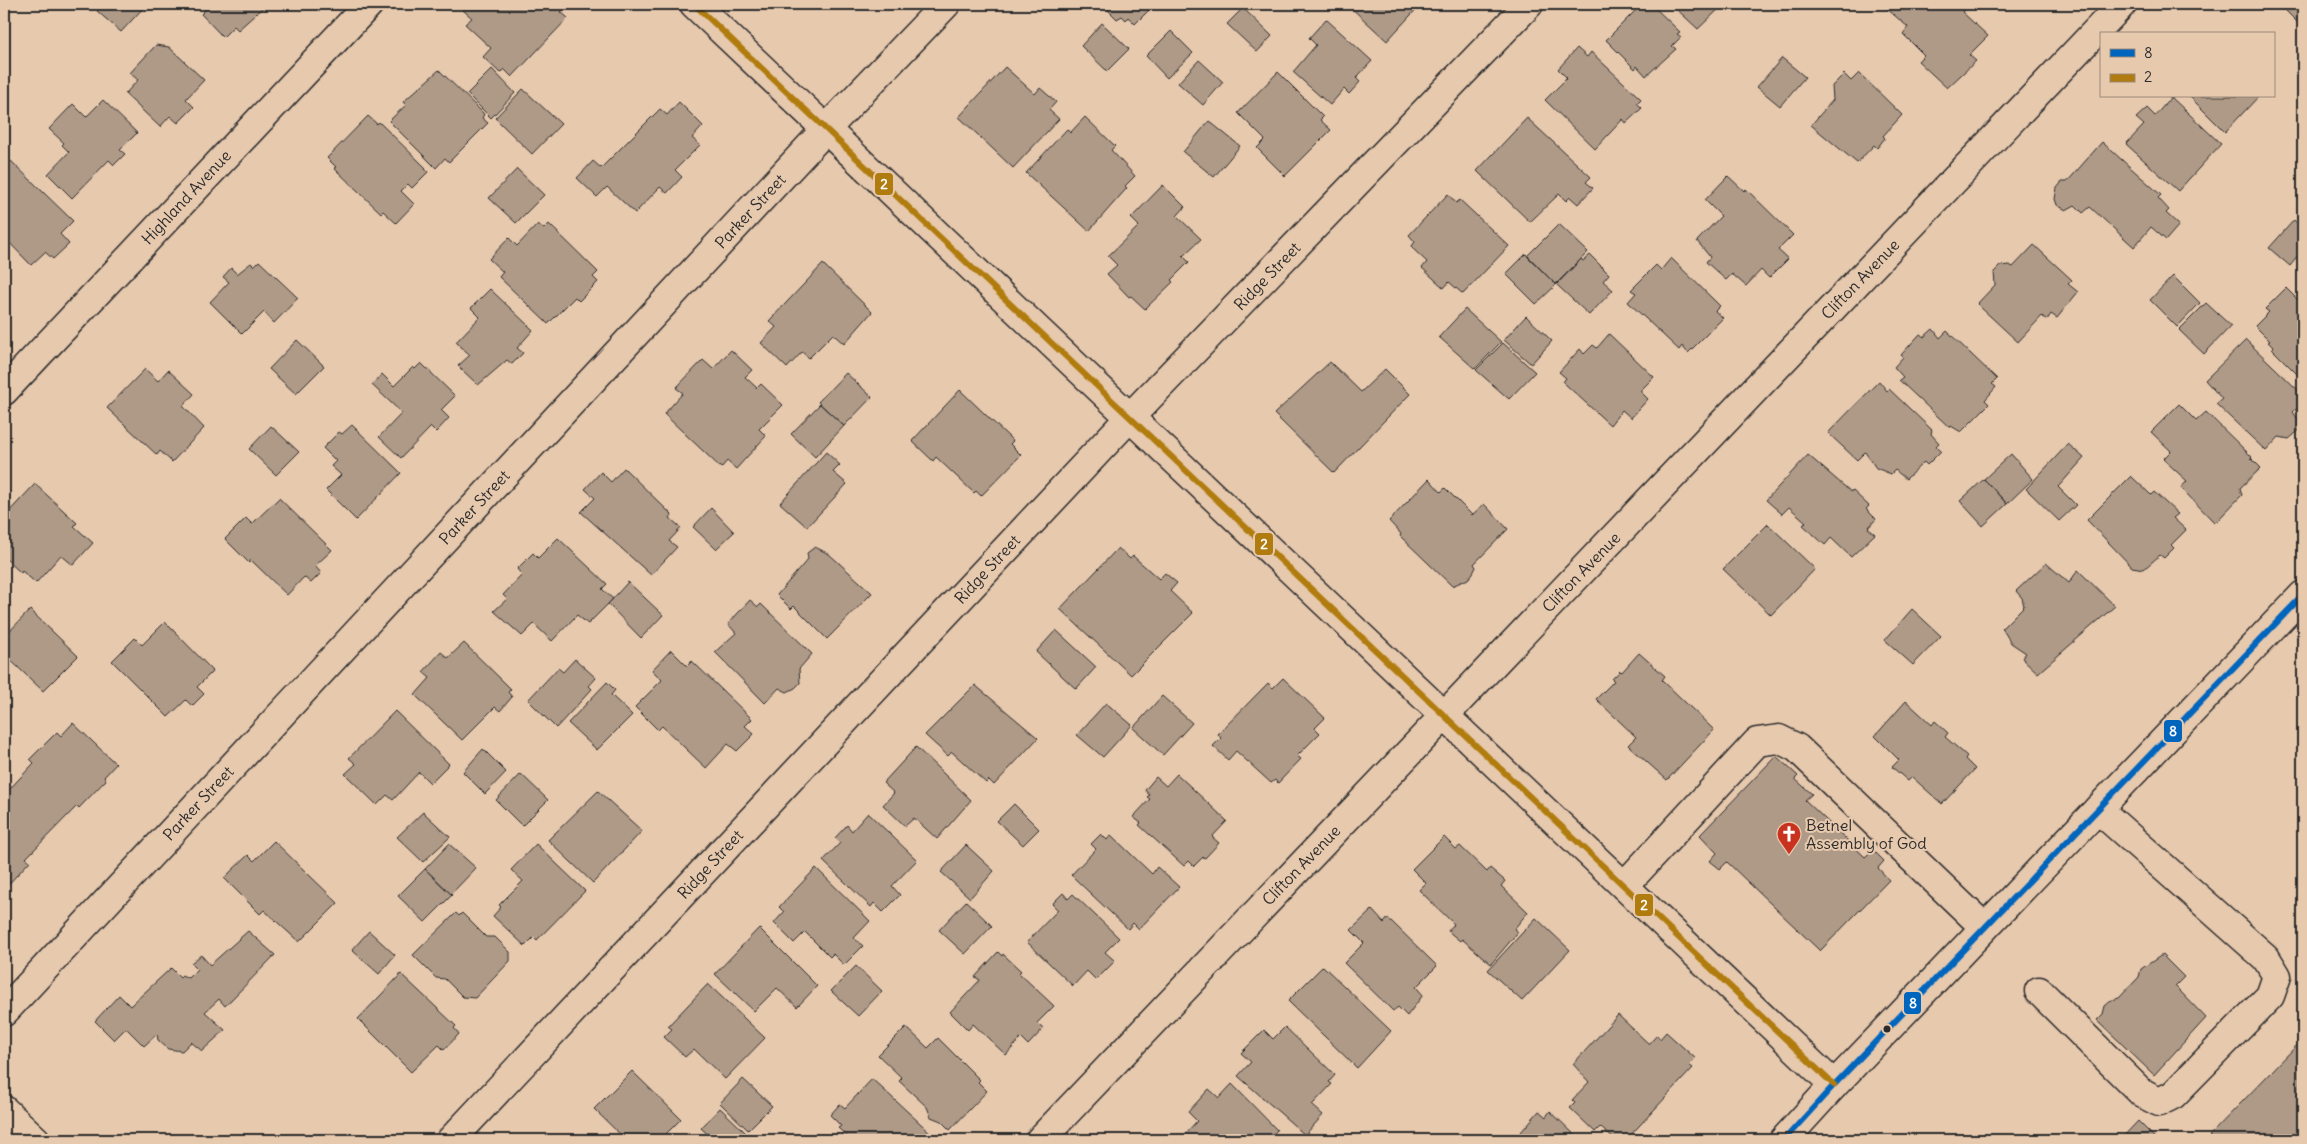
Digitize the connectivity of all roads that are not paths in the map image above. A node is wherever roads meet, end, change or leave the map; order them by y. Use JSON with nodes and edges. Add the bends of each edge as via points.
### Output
{"nodes":[{"id":1,"x":369,"y":4,"type":"edge"},
{"id":2,"x":694,"y":4,"type":"edge"},
{"id":3,"x":946,"y":4,"type":"edge"},
{"id":4,"x":1529,"y":4,"type":"edge"},
{"id":5,"x":2122,"y":4,"type":"edge"},
{"id":6,"x":826,"y":129,"type":"junction"},
{"id":7,"x":4,"y":391,"type":"edge"},
{"id":8,"x":1130,"y":417,"type":"junction"},
{"id":9,"x":2303,"y":595,"type":"edge"},
{"id":10,"x":1444,"y":716,"type":"junction"},
{"id":11,"x":2098,"y":809,"type":"junction"},
{"id":12,"x":1624,"y":886,"type":"junction"},
{"id":13,"x":1984,"y":928,"type":"junction"},
{"id":14,"x":2040,"y":991,"type":"dead end"},
{"id":15,"x":4,"y":1012,"type":"edge"},
{"id":16,"x":1834,"y":1085,"type":"junction"},
{"id":17,"x":4,"y":1110,"type":"edge"},
{"id":18,"x":36,"y":1140,"type":"edge"},
{"id":19,"x":451,"y":1140,"type":"edge"},
{"id":20,"x":1040,"y":1140,"type":"edge"},
{"id":21,"x":1784,"y":1140,"type":"edge"}],
"edges":[{"from":1,"to":7,"type":"street","name":"Highland Avenue"},
{"from":2,"to":6,"type":"street"},
{"from":3,"to":6,"type":"street","name":"Parker Street"},
{"from":4,"to":8,"type":"street","name":"Ridge Street"},
{"from":5,"to":10,"type":"street","name":"Clifton Avenue"},
{"from":6,"to":8,"type":"street"},
{"from":6,"to":15,"type":"street","name":"Parker Street"},
{"from":8,"to":10,"type":"street"},
{"from":8,"to":19,"type":"street","name":"Ridge Street"},
{"from":9,"to":11,"type":"street"},
{"from":10,"to":12,"type":"street"},
{"from":10,"to":20,"type":"street","name":"Clifton Avenue"},
{"from":11,"to":13,"type":"street"},
{"from":11,"to":14,"type":"street","via":[[2266,958],[2277,976],[2270,996],[2173,1095],[2158,1102],[2143,1094]]},
{"from":12,"to":13,"type":"street","via":[[1757,742],[1779,739],[1797,748]]},
{"from":12,"to":16,"type":"street"},
{"from":13,"to":16,"type":"street"},
{"from":16,"to":21,"type":"street"},
{"from":17,"to":18,"type":"street"}]}
